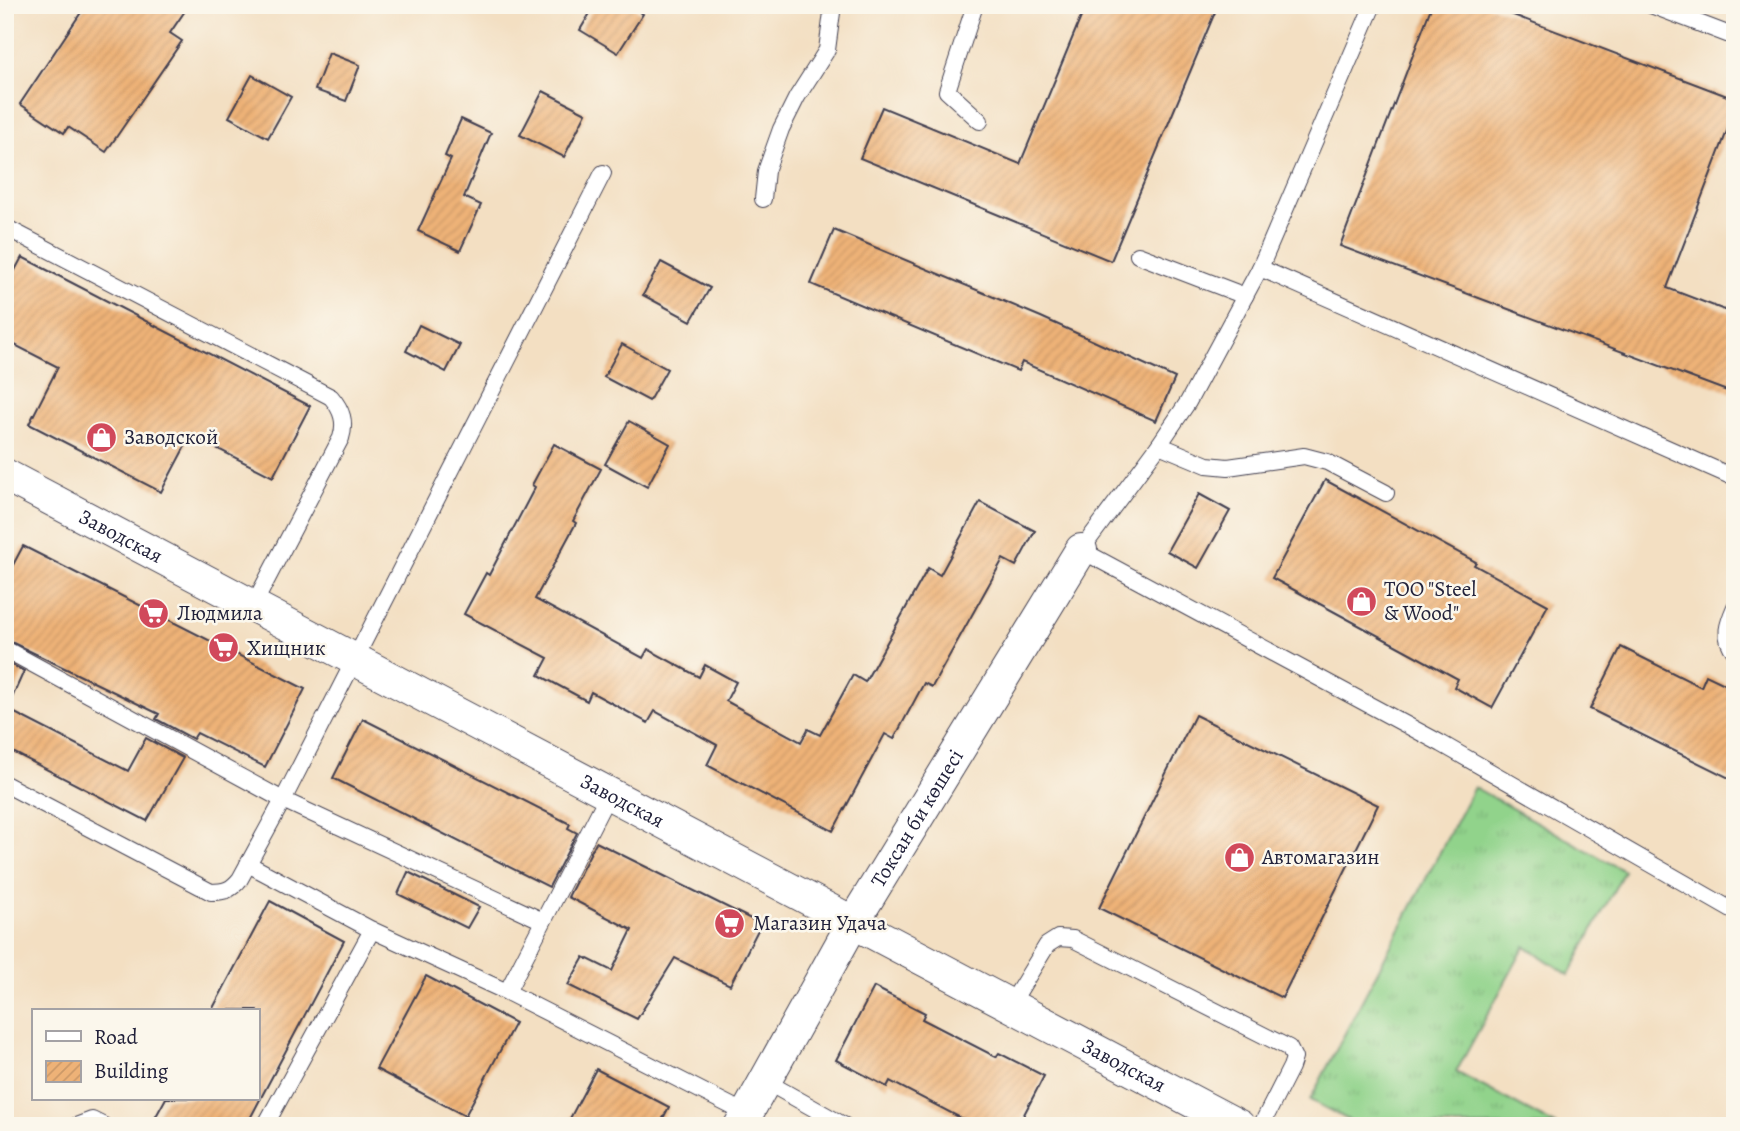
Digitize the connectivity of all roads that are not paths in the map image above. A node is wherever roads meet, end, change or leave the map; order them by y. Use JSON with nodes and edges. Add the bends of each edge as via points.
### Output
{"nodes":[{"id":1,"x":833,"y":5,"type":"edge"},
{"id":2,"x":975,"y":5,"type":"edge"},
{"id":3,"x":1373,"y":5,"type":"edge"},
{"id":4,"x":1651,"y":5,"type":"edge"},
{"id":5,"x":1735,"y":37,"type":"edge"},
{"id":6,"x":980,"y":121,"type":"dead end"},
{"id":7,"x":603,"y":173,"type":"dead end"},
{"id":8,"x":763,"y":199,"type":"dead end"},
{"id":9,"x":5,"y":227,"type":"edge"},
{"id":10,"x":1138,"y":255,"type":"dead end"},
{"id":11,"x":1260,"y":268,"type":"junction"},
{"id":12,"x":1245,"y":296,"type":"junction"},
{"id":13,"x":1159,"y":445,"type":"junction"},
{"id":14,"x":5,"y":475,"type":"edge"},
{"id":15,"x":1735,"y":478,"type":"edge"},
{"id":16,"x":1387,"y":493,"type":"dead end"},
{"id":17,"x":1081,"y":550,"type":"junction"},
{"id":18,"x":254,"y":604,"type":"junction"},
{"id":19,"x":1735,"y":607,"type":"edge"},
{"id":20,"x":5,"y":649,"type":"edge"},
{"id":21,"x":1735,"y":652,"type":"edge"},
{"id":22,"x":354,"y":659,"type":"junction"},
{"id":23,"x":5,"y":784,"type":"edge"},
{"id":24,"x":610,"y":793,"type":"junction"},
{"id":25,"x":283,"y":800,"type":"junction"},
{"id":26,"x":248,"y":864,"type":"junction"},
{"id":27,"x":1735,"y":912,"type":"edge"},
{"id":28,"x":543,"y":921,"type":"junction"},
{"id":29,"x":855,"y":921,"type":"junction"},
{"id":30,"x":372,"y":930,"type":"junction"},
{"id":31,"x":506,"y":992,"type":"junction"},
{"id":32,"x":1010,"y":1004,"type":"junction"},
{"id":33,"x":765,"y":1081,"type":"junction"},
{"id":34,"x":743,"y":1120,"type":"edge"},
{"id":35,"x":76,"y":1126,"type":"edge"},
{"id":36,"x":104,"y":1126,"type":"edge"},
{"id":37,"x":265,"y":1126,"type":"edge"},
{"id":38,"x":845,"y":1126,"type":"edge"},
{"id":39,"x":1239,"y":1126,"type":"edge"},
{"id":40,"x":1261,"y":1126,"type":"edge"}],
"edges":[{"from":1,"to":8,"type":"lane","via":[[827,50],[781,129],[766,171]]},
{"from":2,"to":6,"type":"lane","via":[[947,91]]},
{"from":3,"to":11,"type":"lane"},
{"from":4,"to":5,"type":"lane"},
{"from":7,"to":22,"type":"lane"},
{"from":9,"to":18,"type":"lane","via":[[331,397],[340,407],[341,438]]},
{"from":10,"to":12,"type":"lane"},
{"from":11,"to":12,"type":"lane"},
{"from":11,"to":15,"type":"lane"},
{"from":12,"to":13,"type":"lane","via":[[1188,402]]},
{"from":13,"to":16,"type":"lane","via":[[1207,465],[1228,467],[1304,456],[1327,462]]},
{"from":13,"to":17,"type":"lane"},
{"from":14,"to":18,"type":"street","name":"Заводская"},
{"from":17,"to":27,"type":"lane","via":[[1442,744]]},
{"from":17,"to":29,"type":"street","name":"Токсан би көшесі"},
{"from":18,"to":22,"type":"street","name":"Заводская"},
{"from":19,"to":21,"type":"lane","via":[[1726,634]]},
{"from":20,"to":25,"type":"lane"},
{"from":22,"to":24,"type":"street","name":"Заводская"},
{"from":22,"to":25,"type":"lane"},
{"from":23,"to":26,"type":"lane","via":[[211,892],[232,888]]},
{"from":24,"to":28,"type":"lane"},
{"from":24,"to":29,"type":"street","name":"Заводская"},
{"from":25,"to":26,"type":"lane"},
{"from":25,"to":28,"type":"lane"},
{"from":26,"to":30,"type":"lane"},
{"from":28,"to":31,"type":"lane"},
{"from":29,"to":32,"type":"street","name":"Заводская"},
{"from":29,"to":33,"type":"street","name":"Токсан би көшесі"},
{"from":30,"to":31,"type":"lane"},
{"from":30,"to":37,"type":"lane"},
{"from":31,"to":34,"type":"lane"},
{"from":32,"to":39,"type":"street","name":"Заводская"},
{"from":32,"to":40,"type":"lane","via":[[1047,945],[1058,938],[1073,939],[1289,1048],[1292,1066]]},
{"from":33,"to":34,"type":"street","name":"Токсан би көшесі"},
{"from":33,"to":38,"type":"lane"},
{"from":35,"to":36,"type":"lane","via":[[92,1121]]}]}
